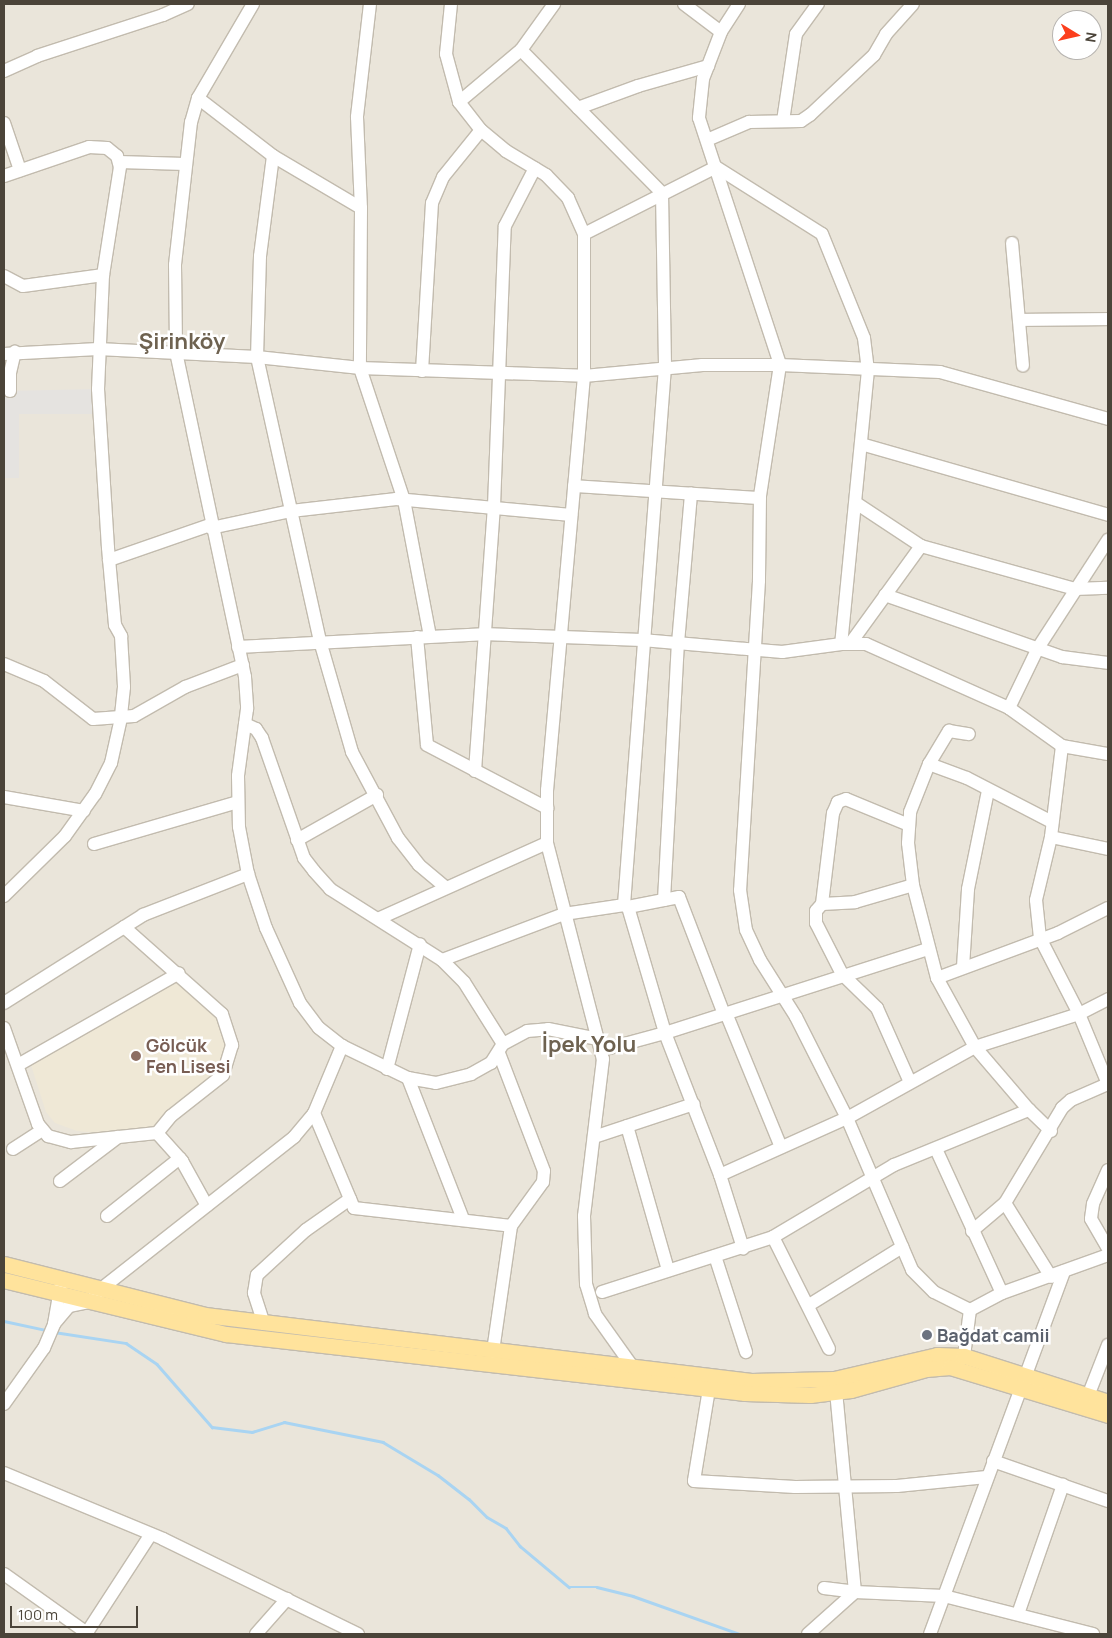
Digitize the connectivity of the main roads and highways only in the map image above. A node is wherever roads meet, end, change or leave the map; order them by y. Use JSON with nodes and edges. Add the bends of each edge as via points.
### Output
{"nodes":[{"id":1,"x":4,"y":1264,"type":"edge"},
{"id":2,"x":4,"y":1280,"type":"edge"},
{"id":3,"x":60,"y":1287,"type":"junction"},
{"id":4,"x":1022,"y":1383,"type":"junction"},
{"id":5,"x":1108,"y":1402,"type":"edge"},
{"id":6,"x":1108,"y":1415,"type":"edge"}],
"edges":[{"from":1,"to":3,"type":"main road"},
{"from":2,"to":3,"type":"main road"},
{"from":3,"to":4,"type":"main road","via":[[89,1302],[226,1334],[770,1395],[836,1392],[926,1369],[950,1367]]},
{"from":3,"to":4,"type":"main road","via":[[101,1289],[205,1315],[264,1324],[751,1380],[811,1382],[854,1376],[937,1355],[964,1356]]},
{"from":4,"to":5,"type":"main road"},
{"from":4,"to":6,"type":"main road"}]}
